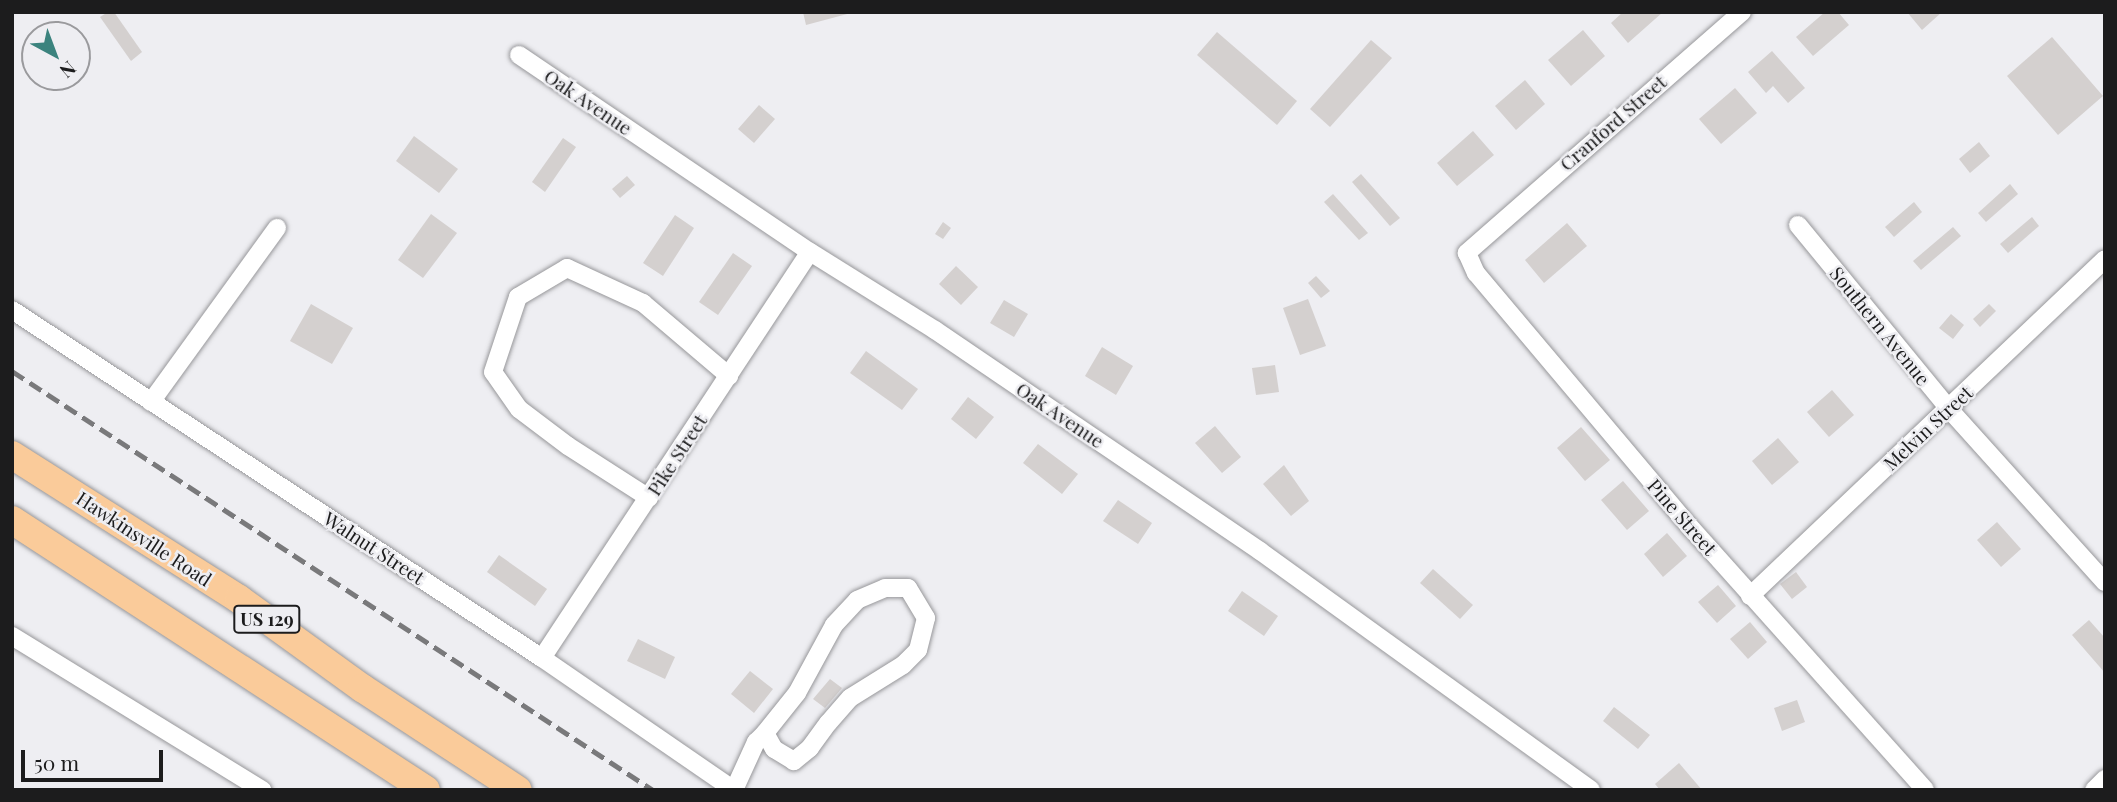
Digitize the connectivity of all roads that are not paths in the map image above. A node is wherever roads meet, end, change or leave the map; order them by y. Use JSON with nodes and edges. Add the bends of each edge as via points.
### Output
{"nodes":[{"id":1,"x":1742,"y":12,"type":"edge"},
{"id":2,"x":519,"y":55,"type":"dead end"},
{"id":3,"x":1798,"y":225,"type":"dead end"},
{"id":4,"x":277,"y":228,"type":"dead end"},
{"id":5,"x":1484,"y":234,"type":"joint"},
{"id":6,"x":810,"y":252,"type":"junction"},
{"id":7,"x":2105,"y":259,"type":"edge"},
{"id":8,"x":12,"y":310,"type":"edge"},
{"id":9,"x":729,"y":376,"type":"junction"},
{"id":10,"x":151,"y":402,"type":"junction"},
{"id":11,"x":1949,"y":409,"type":"junction"},
{"id":12,"x":12,"y":455,"type":"edge"},
{"id":13,"x":649,"y":498,"type":"junction"},
{"id":14,"x":12,"y":520,"type":"edge"},
{"id":15,"x":2105,"y":582,"type":"edge"},
{"id":16,"x":1750,"y":596,"type":"junction"},
{"id":17,"x":12,"y":636,"type":"edge"},
{"id":18,"x":542,"y":658,"type":"junction"},
{"id":19,"x":765,"y":733,"type":"junction"},
{"id":20,"x":2105,"y":779,"type":"edge"},
{"id":21,"x":261,"y":790,"type":"edge"},
{"id":22,"x":426,"y":790,"type":"edge"},
{"id":23,"x":518,"y":790,"type":"edge"},
{"id":24,"x":734,"y":790,"type":"edge"},
{"id":25,"x":1591,"y":790,"type":"edge"},
{"id":26,"x":1926,"y":790,"type":"edge"},
{"id":27,"x":2094,"y":790,"type":"edge"}],
"edges":[{"from":1,"to":5,"type":"street","name":"Cranford Street"},
{"from":2,"to":6,"type":"street","name":"Oak Avenue"},
{"from":3,"to":11,"type":"street","name":"Southern Avenue"},
{"from":4,"to":10,"type":"street"},
{"from":5,"to":16,"type":"street","name":"Pine Street","via":[[1467,253],[1476,273]]},
{"from":6,"to":9,"type":"street","name":"Pike Street"},
{"from":6,"to":25,"type":"street","name":"Oak Avenue","via":[[935,330],[1260,551]]},
{"from":7,"to":11,"type":"street","name":"Melvin Street"},
{"from":8,"to":10,"type":"street","name":"Walnut Street"},
{"from":9,"to":13,"type":"street","name":"Pike Street"},
{"from":9,"to":13,"type":"street","via":[[643,303],[567,268],[518,297],[493,372],[519,409]]},
{"from":10,"to":18,"type":"street","name":"Walnut Street"},
{"from":11,"to":15,"type":"street","name":"Southern Avenue"},
{"from":11,"to":16,"type":"street","name":"Melvin Street"},
{"from":12,"to":23,"type":"main road","name":"Hawkinsville Road","number":"US 129","via":[[239,599],[362,688]]},
{"from":13,"to":18,"type":"street","name":"Pike Street"},
{"from":14,"to":22,"type":"main road","number":"US 129"},
{"from":16,"to":26,"type":"street","name":"Pine Street"},
{"from":17,"to":21,"type":"street"},
{"from":18,"to":24,"type":"street","name":"Walnut Street"},
{"from":19,"to":19,"type":"street","via":[[797,693],[834,625],[857,600],[885,588],[908,588],[926,618],[918,650],[904,665],[850,698],[794,761],[774,749]]},
{"from":19,"to":24,"type":"street","via":[[756,742]]},
{"from":20,"to":27,"type":"street"}]}
